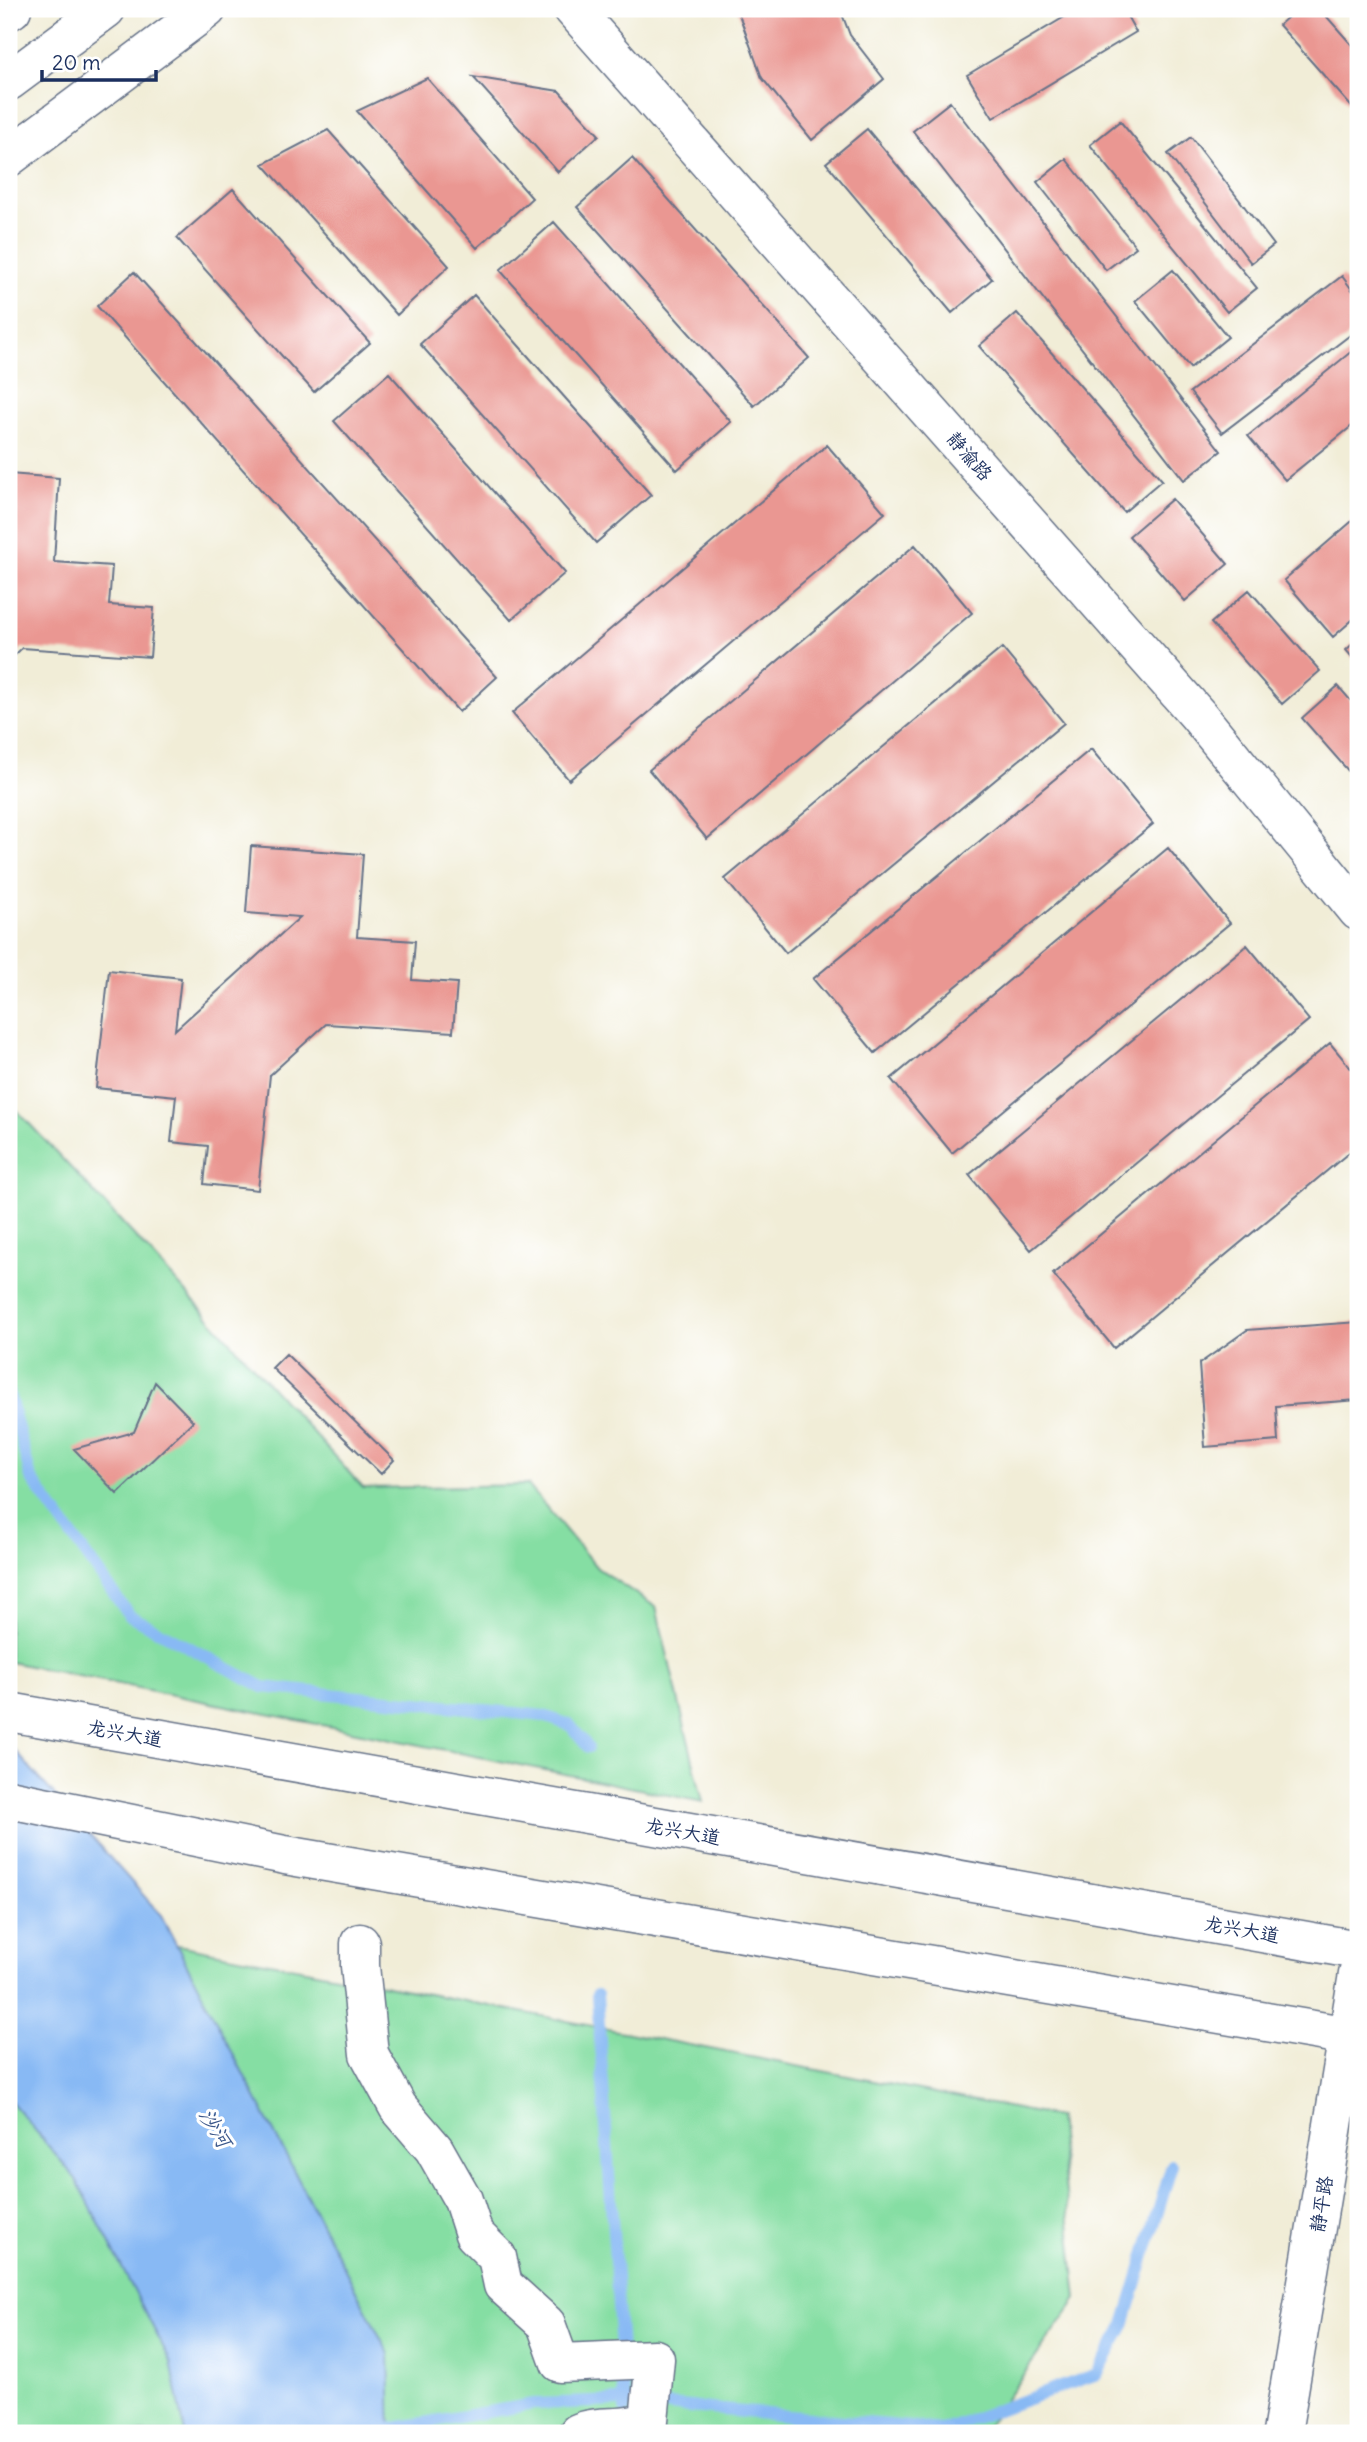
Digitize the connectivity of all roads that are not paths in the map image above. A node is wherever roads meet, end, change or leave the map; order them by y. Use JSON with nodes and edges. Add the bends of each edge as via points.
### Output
{"nodes":[{"id":1,"x":106,"y":9,"type":"edge"},
{"id":2,"x":207,"y":9,"type":"edge"},
{"id":3,"x":573,"y":9,"type":"edge"},
{"id":4,"x":9,"y":80,"type":"edge"},
{"id":5,"x":9,"y":157,"type":"edge"},
{"id":6,"x":1358,"y":911,"type":"edge"},
{"id":7,"x":9,"y":1712,"type":"edge"},
{"id":8,"x":9,"y":1800,"type":"edge"},
{"id":9,"x":360,"y":1943,"type":"dead end"},
{"id":10,"x":1358,"y":1950,"type":"edge"},
{"id":11,"x":1358,"y":1974,"type":"edge"},
{"id":12,"x":1353,"y":2035,"type":"edge"},
{"id":13,"x":617,"y":2426,"type":"edge"},
{"id":14,"x":1282,"y":2433,"type":"edge"}],
"edges":[{"from":1,"to":4,"type":"main road"},
{"from":2,"to":5,"type":"main road"},
{"from":3,"to":6,"type":"main road","name":"静渝路","via":[[1189,704]]},
{"from":7,"to":10,"type":"main road","name":"龙兴大道"},
{"from":8,"to":12,"type":"main road","via":[[285,1855]]},
{"from":9,"to":13,"type":"main road","via":[[369,2054],[398,2107],[434,2149],[463,2200],[474,2234],[497,2257],[503,2285],[546,2324],[560,2363],[602,2361],[647,2369]]},
{"from":11,"to":12,"type":"main road","name":"静平路"},
{"from":12,"to":14,"type":"main road","name":"静平路"}]}
